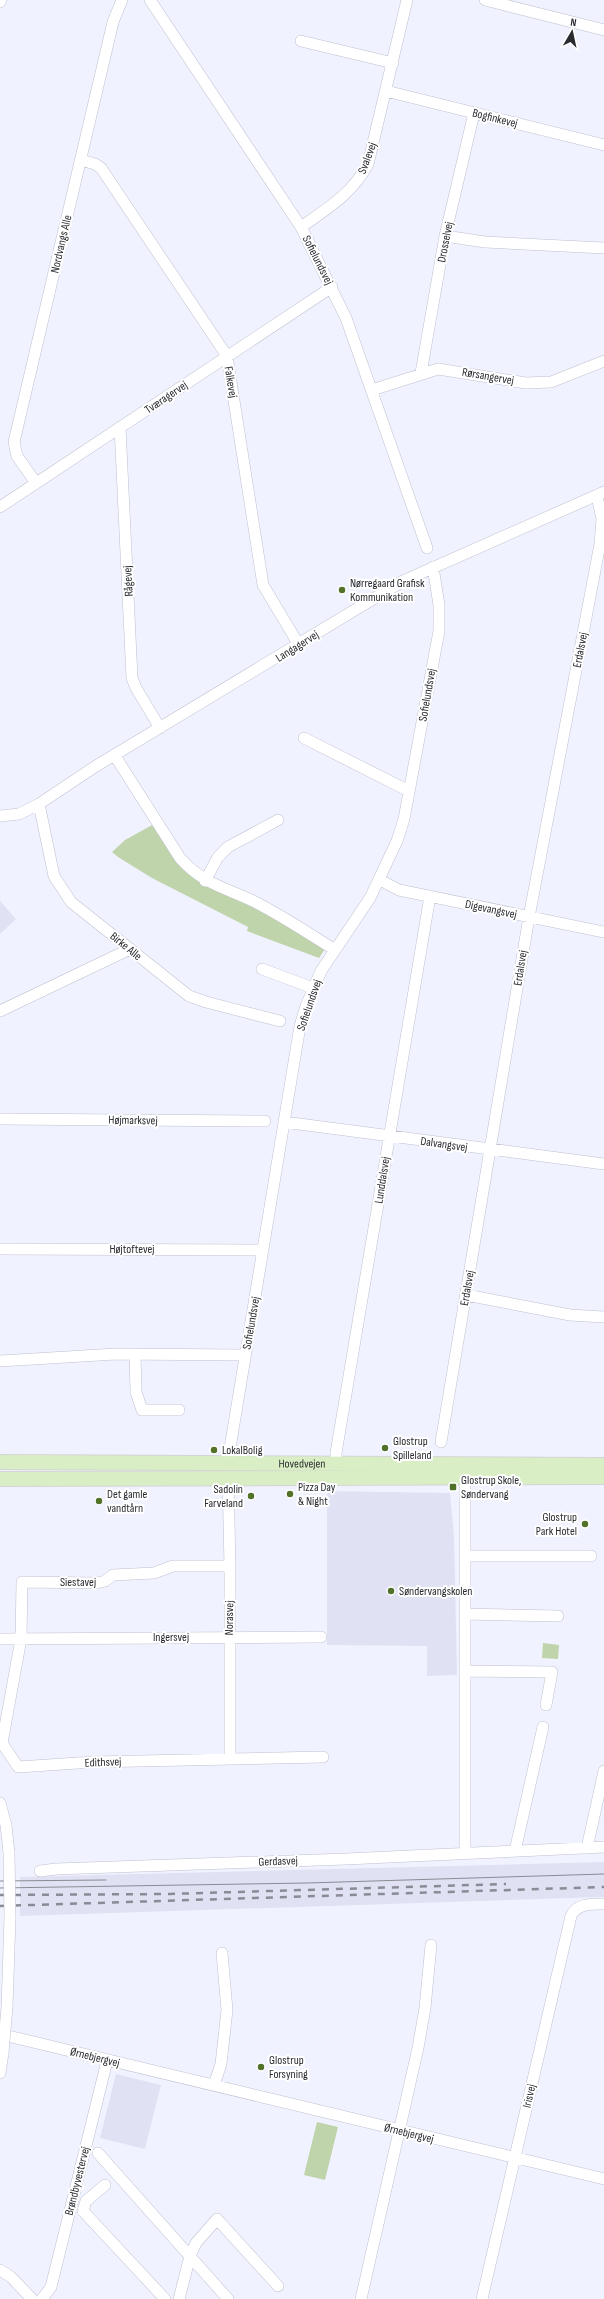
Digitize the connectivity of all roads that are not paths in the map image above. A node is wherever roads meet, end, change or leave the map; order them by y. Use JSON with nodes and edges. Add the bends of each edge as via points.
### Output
{"nodes":[{"id":1,"x":122,"y":0,"type":"edge"},
{"id":2,"x":150,"y":0,"type":"edge"},
{"id":3,"x":407,"y":0,"type":"edge"},
{"id":4,"x":485,"y":0,"type":"edge"},
{"id":5,"x":525,"y":5,"type":"edge"},
{"id":6,"x":604,"y":30,"type":"edge"},
{"id":7,"x":301,"y":40,"type":"dead end"},
{"id":8,"x":393,"y":63,"type":"junction"},
{"id":9,"x":386,"y":91,"type":"junction"},
{"id":10,"x":474,"y":113,"type":"junction"},
{"id":11,"x":604,"y":145,"type":"edge"},
{"id":12,"x":80,"y":160,"type":"junction"},
{"id":13,"x":301,"y":227,"type":"junction"},
{"id":14,"x":445,"y":236,"type":"junction"},
{"id":15,"x":604,"y":248,"type":"edge"},
{"id":16,"x":332,"y":287,"type":"junction"},
{"id":17,"x":227,"y":356,"type":"junction"},
{"id":18,"x":604,"y":361,"type":"edge"},
{"id":19,"x":421,"y":373,"type":"junction"},
{"id":20,"x":372,"y":390,"type":"junction"},
{"id":21,"x":120,"y":427,"type":"junction"},
{"id":22,"x":36,"y":483,"type":"junction"},
{"id":23,"x":600,"y":494,"type":"edge"},
{"id":24,"x":0,"y":507,"type":"edge"},
{"id":25,"x":427,"y":548,"type":"dead end"},
{"id":26,"x":433,"y":567,"type":"junction"},
{"id":27,"x":299,"y":645,"type":"junction"},
{"id":28,"x":160,"y":728,"type":"junction"},
{"id":29,"x":304,"y":738,"type":"dead end"},
{"id":30,"x":115,"y":756,"type":"junction"},
{"id":31,"x":409,"y":791,"type":"junction"},
{"id":32,"x":39,"y":804,"type":"junction"},
{"id":33,"x":0,"y":816,"type":"edge"},
{"id":34,"x":278,"y":820,"type":"dead end"},
{"id":35,"x":380,"y":880,"type":"junction"},
{"id":36,"x":205,"y":881,"type":"junction"},
{"id":37,"x":430,"y":896,"type":"junction"},
{"id":38,"x":529,"y":917,"type":"junction"},
{"id":39,"x":604,"y":932,"type":"edge"},
{"id":40,"x":130,"y":949,"type":"junction"},
{"id":41,"x":334,"y":950,"type":"junction"},
{"id":42,"x":262,"y":969,"type":"dead end"},
{"id":43,"x":313,"y":988,"type":"junction"},
{"id":44,"x":0,"y":1010,"type":"edge"},
{"id":45,"x":280,"y":1021,"type":"dead end"},
{"id":46,"x":0,"y":1119,"type":"edge"},
{"id":47,"x":266,"y":1121,"type":"dead end"},
{"id":48,"x":284,"y":1122,"type":"junction"},
{"id":49,"x":390,"y":1136,"type":"junction"},
{"id":50,"x":490,"y":1150,"type":"junction"},
{"id":51,"x":604,"y":1164,"type":"edge"},
{"id":52,"x":0,"y":1248,"type":"edge"},
{"id":53,"x":263,"y":1250,"type":"junction"},
{"id":54,"x":466,"y":1295,"type":"junction"},
{"id":55,"x":604,"y":1317,"type":"edge"},
{"id":56,"x":135,"y":1354,"type":"junction"},
{"id":57,"x":245,"y":1355,"type":"junction"},
{"id":58,"x":0,"y":1361,"type":"edge"},
{"id":59,"x":179,"y":1410,"type":"dead end"},
{"id":60,"x":441,"y":1442,"type":"dead end"},
{"id":61,"x":0,"y":1462,"type":"edge"},
{"id":62,"x":230,"y":1463,"type":"junction"},
{"id":63,"x":322,"y":1463,"type":"junction"},
{"id":64,"x":336,"y":1464,"type":"junction"},
{"id":65,"x":604,"y":1465,"type":"edge"},
{"id":66,"x":228,"y":1477,"type":"junction"},
{"id":67,"x":465,"y":1477,"type":"junction"},
{"id":68,"x":604,"y":1477,"type":"edge"},
{"id":69,"x":0,"y":1478,"type":"edge"},
{"id":70,"x":465,"y":1556,"type":"junction"},
{"id":71,"x":591,"y":1556,"type":"dead end"},
{"id":72,"x":230,"y":1566,"type":"junction"},
{"id":73,"x":465,"y":1614,"type":"junction"},
{"id":74,"x":558,"y":1616,"type":"dead end"},
{"id":75,"x":229,"y":1637,"type":"junction"},
{"id":76,"x":321,"y":1637,"type":"dead end"},
{"id":77,"x":0,"y":1639,"type":"edge"},
{"id":78,"x":20,"y":1639,"type":"junction"},
{"id":79,"x":465,"y":1671,"type":"junction"},
{"id":80,"x":546,"y":1705,"type":"dead end"},
{"id":81,"x":543,"y":1727,"type":"dead end"},
{"id":82,"x":323,"y":1757,"type":"dead end"},
{"id":83,"x":230,"y":1759,"type":"junction"},
{"id":84,"x":604,"y":1772,"type":"edge"},
{"id":85,"x":0,"y":1803,"type":"edge"},
{"id":86,"x":604,"y":1847,"type":"edge"},
{"id":87,"x":587,"y":1848,"type":"junction"},
{"id":88,"x":515,"y":1851,"type":"junction"},
{"id":89,"x":464,"y":1854,"type":"junction"},
{"id":90,"x":40,"y":1871,"type":"dead end"},
{"id":91,"x":604,"y":1904,"type":"edge"},
{"id":92,"x":431,"y":1945,"type":"dead end"},
{"id":93,"x":222,"y":1953,"type":"dead end"},
{"id":94,"x":0,"y":2034,"type":"edge"},
{"id":95,"x":107,"y":2061,"type":"junction"},
{"id":96,"x":0,"y":2073,"type":"edge"},
{"id":97,"x":214,"y":2085,"type":"junction"},
{"id":98,"x":399,"y":2131,"type":"junction"},
{"id":99,"x":98,"y":2152,"type":"dead end"},
{"id":100,"x":515,"y":2159,"type":"junction"},
{"id":101,"x":604,"y":2179,"type":"edge"},
{"id":102,"x":105,"y":2185,"type":"dead end"},
{"id":103,"x":190,"y":2256,"type":"junction"},
{"id":104,"x":0,"y":2270,"type":"edge"},
{"id":105,"x":278,"y":2286,"type":"dead end"},
{"id":106,"x":27,"y":2297,"type":"edge"},
{"id":107,"x":42,"y":2299,"type":"edge"},
{"id":108,"x":165,"y":2299,"type":"edge"},
{"id":109,"x":179,"y":2299,"type":"edge"},
{"id":110,"x":228,"y":2299,"type":"edge"},
{"id":111,"x":361,"y":2299,"type":"edge"},
{"id":112,"x":482,"y":2299,"type":"edge"}],
"edges":[{"from":1,"to":12,"type":"street","name":"Nordvangs Alle","via":[[112,22]]},
{"from":2,"to":13,"type":"street","name":"Sofielundsvej"},
{"from":3,"to":8,"type":"street","name":"Svalevej"},
{"from":4,"to":5,"type":"street"},
{"from":5,"to":6,"type":"street"},
{"from":7,"to":8,"type":"street"},
{"from":8,"to":9,"type":"street","name":"Svalevej"},
{"from":9,"to":10,"type":"street","name":"Bogfinkevej"},
{"from":9,"to":13,"type":"street","name":"Svalevej","via":[[374,146],[355,186],[335,204]]},
{"from":10,"to":11,"type":"street","name":"Bogfinkevej"},
{"from":10,"to":14,"type":"street","name":"Drosselvej"},
{"from":12,"to":17,"type":"street","name":"Falkevej","via":[[100,168]]},
{"from":12,"to":22,"type":"street","name":"Nordvangs Alle","via":[[14,442],[17,456]]},
{"from":13,"to":16,"type":"street","name":"Sofielundsvej"},
{"from":14,"to":15,"type":"street","via":[[485,242]]},
{"from":14,"to":19,"type":"street","name":"Drosselvej"},
{"from":16,"to":17,"type":"street","name":"Tværagervej"},
{"from":16,"to":20,"type":"street","name":"Sofielundsvej"},
{"from":17,"to":21,"type":"street","name":"Tværagervej"},
{"from":17,"to":27,"type":"street","name":"Falkevej","via":[[263,585]]},
{"from":18,"to":19,"type":"street","name":"Rørsangervej","via":[[564,378],[538,383],[446,368]]},
{"from":19,"to":20,"type":"street","name":"Rørsangervej"},
{"from":20,"to":25,"type":"street","name":"Sofielundsvej"},
{"from":21,"to":22,"type":"street","name":"Tværagervej"},
{"from":21,"to":28,"type":"street","name":"Rågevej","via":[[132,678]]},
{"from":22,"to":24,"type":"street","name":"Tværagervej"},
{"from":23,"to":26,"type":"street","name":"Langagervej"},
{"from":23,"to":38,"type":"street","name":"Erdalsvej","via":[[600,544]]},
{"from":26,"to":27,"type":"street","name":"Langagervej","via":[[379,594]]},
{"from":26,"to":31,"type":"street","name":"Sofielundsvej","via":[[439,605],[439,630]]},
{"from":27,"to":28,"type":"street","name":"Langagervej"},
{"from":28,"to":30,"type":"street","name":"Langagervej"},
{"from":29,"to":31,"type":"street"},
{"from":30,"to":32,"type":"street","name":"Langagervej"},
{"from":30,"to":36,"type":"street","via":[[180,858]]},
{"from":31,"to":35,"type":"street","name":"Sofielundsvej","via":[[401,830]]},
{"from":32,"to":33,"type":"street","name":"Langagervej","via":[[19,814]]},
{"from":32,"to":40,"type":"street","name":"Birke Alle","via":[[54,876],[63,891],[71,902]]},
{"from":34,"to":36,"type":"street","via":[[228,847],[218,856]]},
{"from":35,"to":37,"type":"street","name":"Digevangsvej","via":[[395,889]]},
{"from":35,"to":41,"type":"street","name":"Sofielundsvej"},
{"from":36,"to":41,"type":"street","via":[[254,901]]},
{"from":37,"to":38,"type":"street","name":"Digevangsvej"},
{"from":37,"to":49,"type":"street","name":"Lunddalsvej"},
{"from":38,"to":39,"type":"street","name":"Digevangsvej"},
{"from":38,"to":50,"type":"street","name":"Erdalsvej"},
{"from":40,"to":44,"type":"street"},
{"from":40,"to":45,"type":"street","name":"Birke Alle","via":[[189,996]]},
{"from":41,"to":43,"type":"street","name":"Sofielundsvej"},
{"from":42,"to":43,"type":"street"},
{"from":43,"to":48,"type":"street","name":"Sofielundsvej","via":[[300,1026]]},
{"from":46,"to":47,"type":"street","name":"Højmarksvej"},
{"from":48,"to":49,"type":"street","name":"Dalvangsvej"},
{"from":48,"to":53,"type":"street","name":"Sofielundsvej"},
{"from":49,"to":50,"type":"street","name":"Dalvangsvej"},
{"from":49,"to":64,"type":"street","name":"Lunddalsvej"},
{"from":50,"to":51,"type":"street","name":"Dalvangsvej"},
{"from":50,"to":54,"type":"street","name":"Erdalsvej"},
{"from":52,"to":53,"type":"street","name":"Højtoftevej"},
{"from":53,"to":57,"type":"street","name":"Sofielundsvej"},
{"from":54,"to":55,"type":"street","via":[[570,1315]]},
{"from":54,"to":60,"type":"street","name":"Erdalsvej"},
{"from":56,"to":57,"type":"street"},
{"from":56,"to":58,"type":"street"},
{"from":56,"to":59,"type":"street","via":[[136,1392],[142,1410]]},
{"from":57,"to":62,"type":"street","name":"Sofielundsvej"},
{"from":61,"to":62,"type":"main road","name":"Hovedvejen"},
{"from":62,"to":63,"type":"main road","name":"Hovedvejen"},
{"from":63,"to":64,"type":"main road","name":"Hovedvejen"},
{"from":63,"to":66,"type":"main road","via":[[279,1469],[236,1470]]},
{"from":64,"to":65,"type":"main road","name":"Hovedvejen"},
{"from":66,"to":67,"type":"main road","name":"Hovedvejen"},
{"from":66,"to":69,"type":"main road","name":"Hovedvejen"},
{"from":66,"to":72,"type":"street","name":"Norasvej"},
{"from":67,"to":68,"type":"main road","name":"Hovedvejen"},
{"from":67,"to":70,"type":"street"},
{"from":70,"to":71,"type":"street"},
{"from":70,"to":73,"type":"street"},
{"from":72,"to":75,"type":"street","name":"Norasvej"},
{"from":72,"to":78,"type":"street","name":"Siestavej","via":[[172,1566],[158,1572],[113,1575],[105,1581],[96,1583],[22,1582]]},
{"from":73,"to":74,"type":"street"},
{"from":73,"to":79,"type":"street"},
{"from":75,"to":76,"type":"street","name":"Ingersvej"},
{"from":75,"to":78,"type":"street","name":"Ingersvej"},
{"from":75,"to":83,"type":"street","name":"Norasvej"},
{"from":77,"to":78,"type":"street"},
{"from":78,"to":83,"type":"street","name":"Edithsvej","via":[[2,1743],[18,1767],[93,1762]]},
{"from":79,"to":80,"type":"street","via":[[552,1672]]},
{"from":79,"to":89,"type":"street"},
{"from":81,"to":88,"type":"street"},
{"from":82,"to":83,"type":"street","name":"Edithsvej"},
{"from":84,"to":87,"type":"street"},
{"from":85,"to":96,"type":"street","bridge":true,"via":[[6,1825],[9,1853],[10,1927],[7,2007]]},
{"from":86,"to":87,"type":"street","name":"Gerdasvej"},
{"from":87,"to":88,"type":"street","name":"Gerdasvej"},
{"from":88,"to":89,"type":"street","name":"Gerdasvej"},
{"from":89,"to":90,"type":"street","name":"Gerdasvej"},
{"from":91,"to":100,"type":"street","name":"Irisvej","via":[[578,1907],[571,1916]]},
{"from":92,"to":98,"type":"street","via":[[419,2042]]},
{"from":93,"to":97,"type":"street","via":[[227,2010],[220,2064]]},
{"from":94,"to":95,"type":"street","name":"Ørnebjergvej"},
{"from":95,"to":97,"type":"street","name":"Ørnebjergvej"},
{"from":95,"to":107,"type":"street","name":"Brøndbyvestervej","via":[[51,2287]]},
{"from":97,"to":98,"type":"street","name":"Ørnebjergvej"},
{"from":98,"to":100,"type":"street","name":"Ørnebjergvej"},
{"from":98,"to":111,"type":"street"},
{"from":99,"to":103,"type":"street"},
{"from":100,"to":101,"type":"street","name":"Ørnebjergvej"},
{"from":100,"to":112,"type":"street","name":"Irisvej"},
{"from":102,"to":108,"type":"street","via":[[86,2201],[83,2211]]},
{"from":103,"to":105,"type":"street","via":[[196,2243],[217,2220]]},
{"from":103,"to":109,"type":"street"},
{"from":103,"to":110,"type":"street"},
{"from":104,"to":106,"type":"street","via":[[12,2277]]}]}
